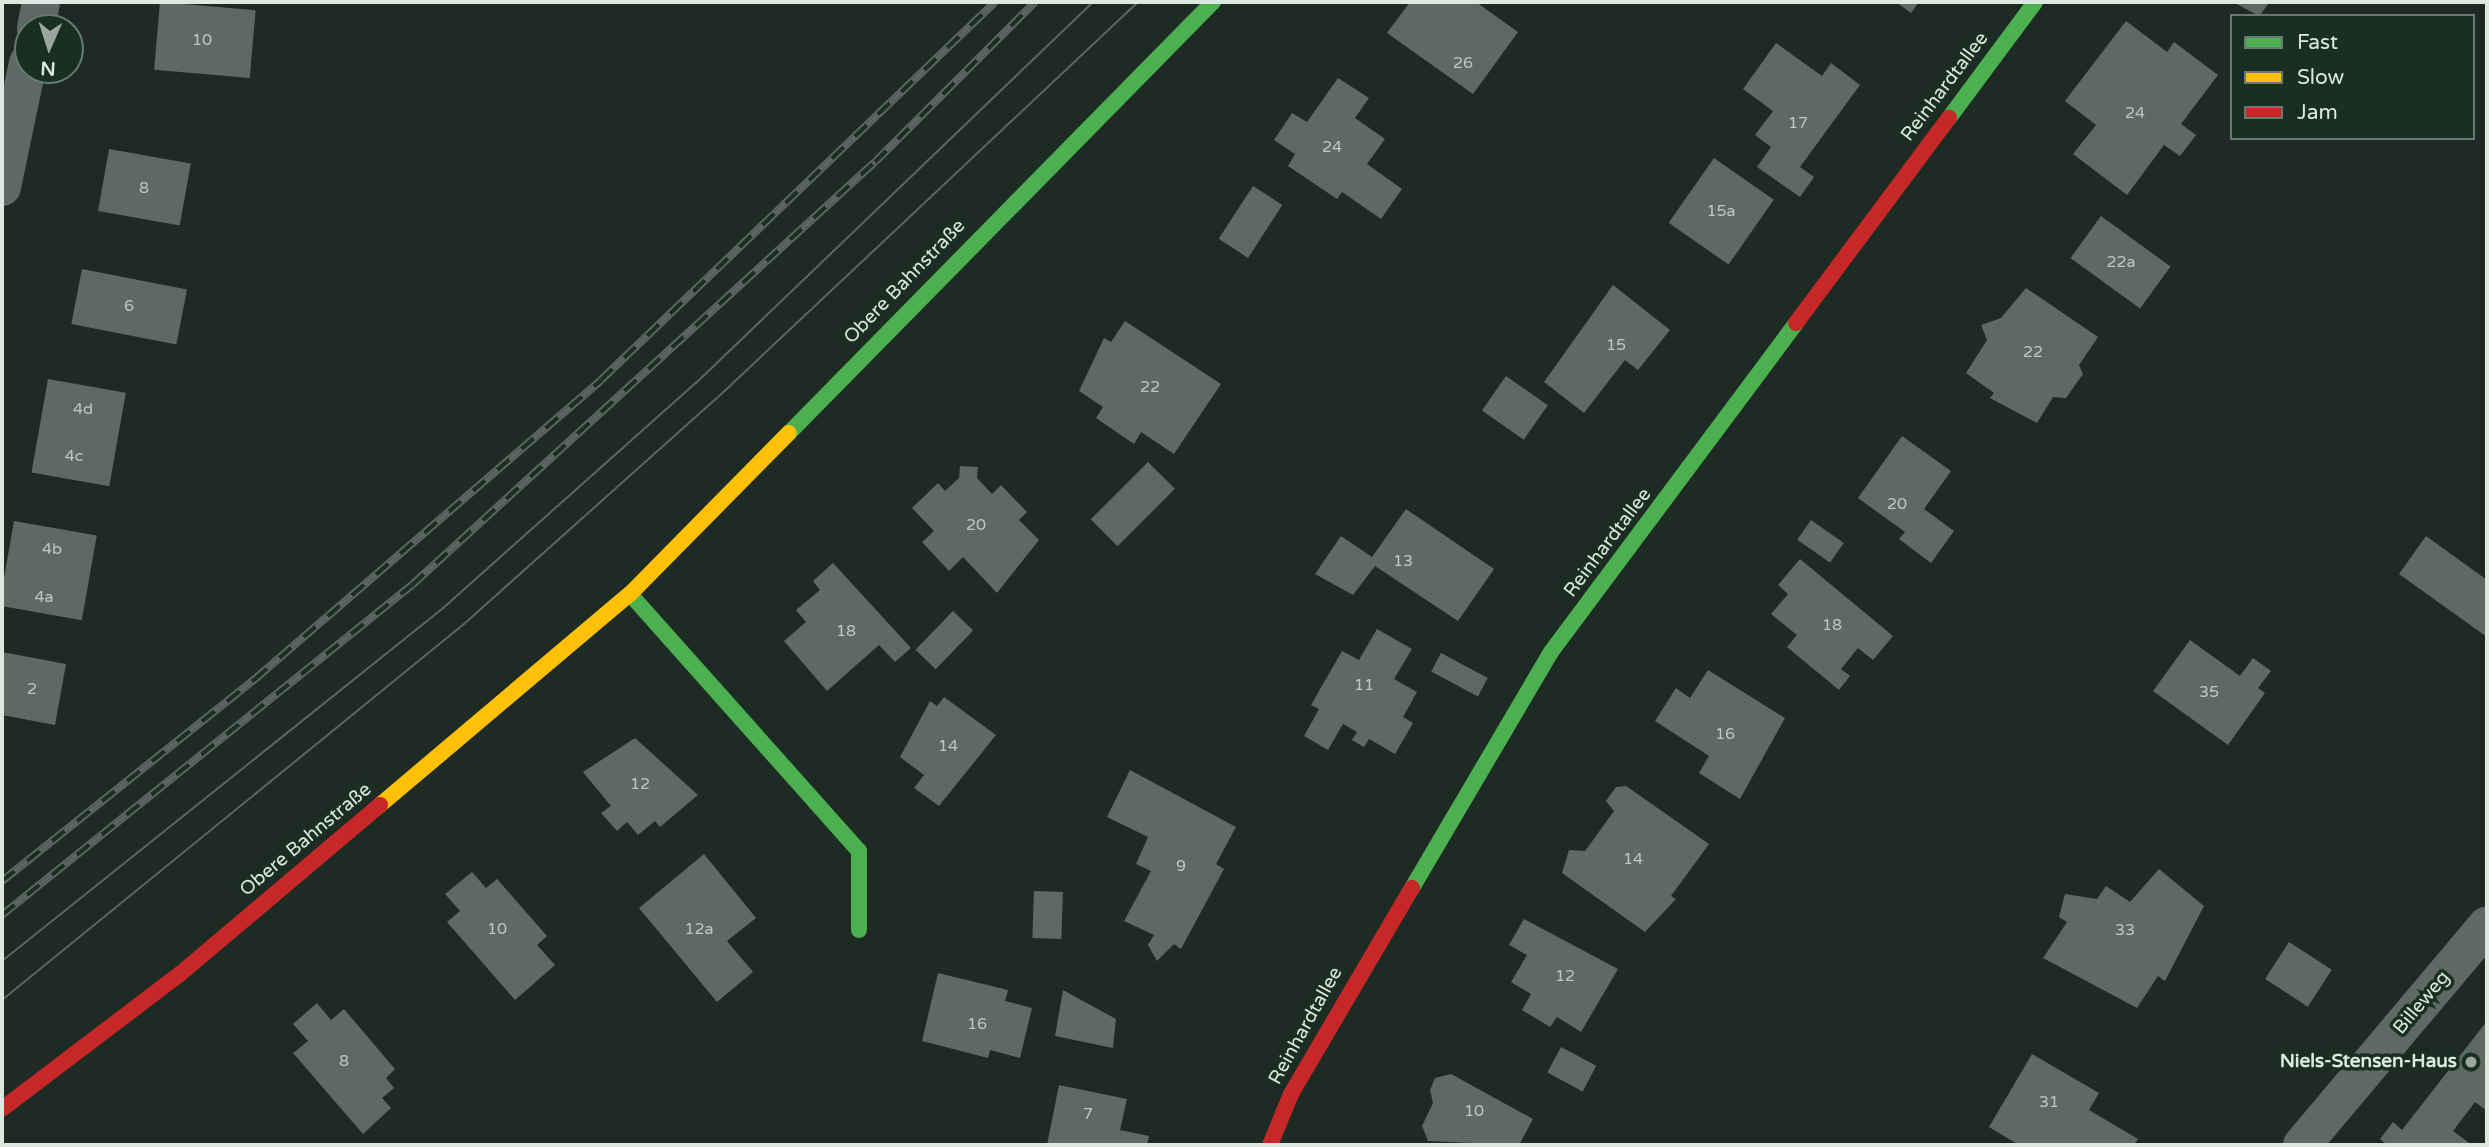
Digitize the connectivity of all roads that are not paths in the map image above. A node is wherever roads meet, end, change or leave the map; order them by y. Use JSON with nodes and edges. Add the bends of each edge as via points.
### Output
{"nodes":[{"id":1,"x":1213,"y":2,"type":"edge"},
{"id":2,"x":2035,"y":2,"type":"edge"},
{"id":3,"x":24,"y":84,"type":"edge"},
{"id":4,"x":2,"y":187,"type":"edge"},
{"id":5,"x":631,"y":594,"type":"junction"},
{"id":6,"x":2487,"y":925,"type":"edge"},
{"id":7,"x":859,"y":930,"type":"dead end"},
{"id":8,"x":2,"y":1109,"type":"edge"},
{"id":9,"x":1270,"y":1145,"type":"edge"},
{"id":10,"x":2302,"y":1145,"type":"edge"}],
"edges":[{"from":1,"to":5,"type":"street","name":"Obere Bahnstraße"},
{"from":2,"to":9,"type":"street","name":"Reinhardtallee","via":[[1552,652],[1291,1094]]},
{"from":3,"to":4,"type":"street"},
{"from":5,"to":7,"type":"street","via":[[859,851]]},
{"from":5,"to":8,"type":"street","name":"Obere Bahnstraße","via":[[180,974]]},
{"from":6,"to":10,"type":"street","name":"Billeweg"}]}
